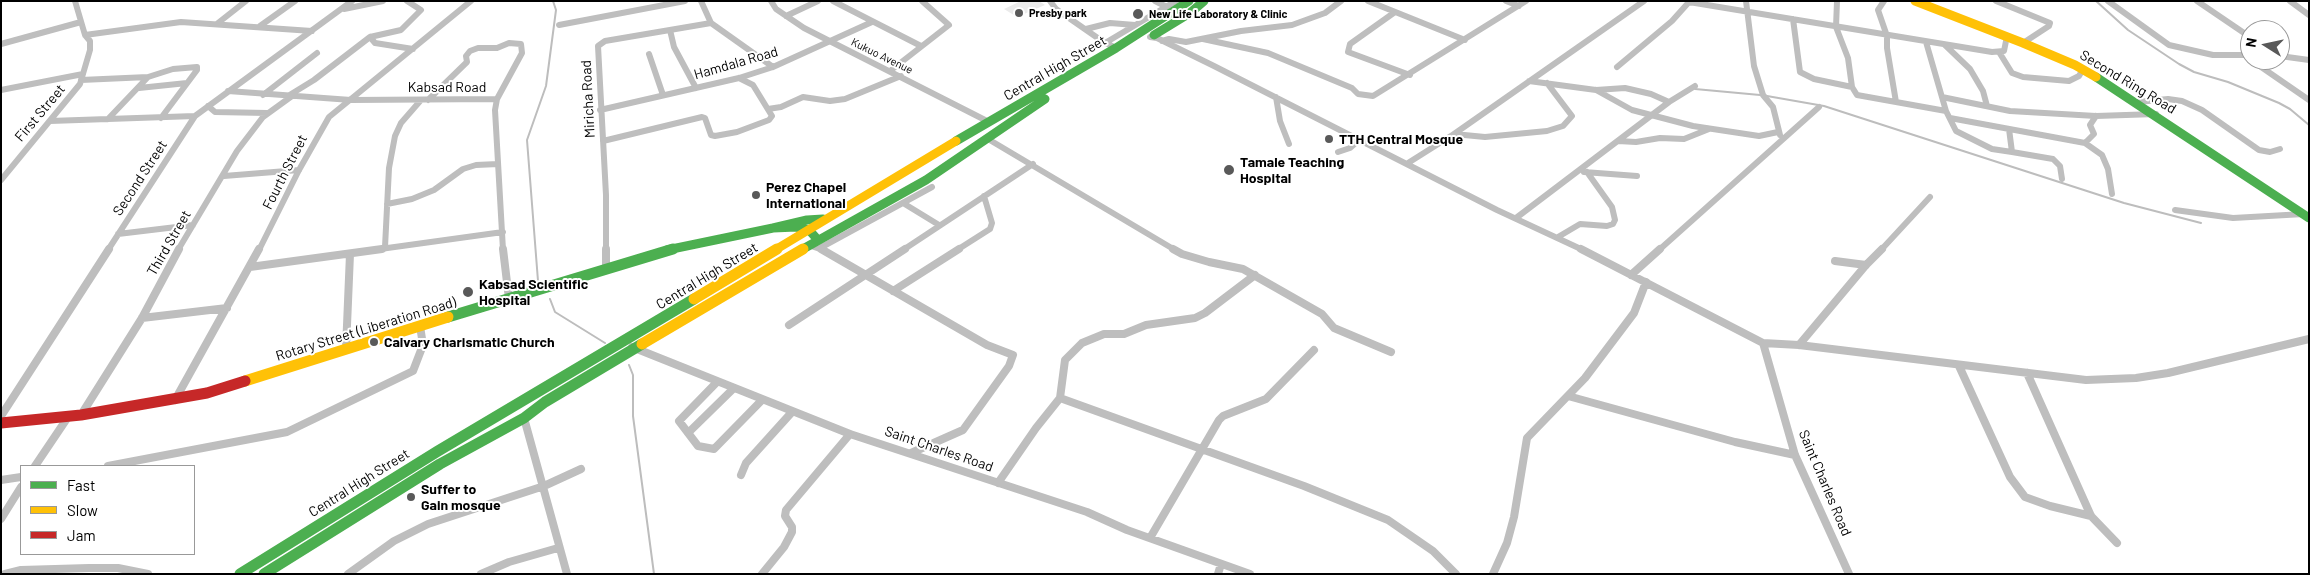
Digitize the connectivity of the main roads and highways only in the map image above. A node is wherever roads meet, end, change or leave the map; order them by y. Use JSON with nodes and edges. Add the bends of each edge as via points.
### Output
{"nodes":[{"id":1,"x":1204,"y":1,"type":"edge"},
{"id":2,"x":1915,"y":1,"type":"edge"},
{"id":3,"x":1186,"y":4,"type":"edge"},
{"id":4,"x":2307,"y":215,"type":"edge"},
{"id":5,"x":829,"y":218,"type":"junction"},
{"id":6,"x":842,"y":227,"type":"junction"},
{"id":7,"x":776,"y":228,"type":"junction"},
{"id":8,"x":809,"y":230,"type":"junction"},
{"id":9,"x":790,"y":242,"type":"junction"},
{"id":10,"x":819,"y":244,"type":"junction"},
{"id":11,"x":1,"y":423,"type":"edge"},
{"id":12,"x":240,"y":574,"type":"edge"},
{"id":13,"x":264,"y":574,"type":"edge"}],
"edges":[{"from":1,"to":3,"type":"main road","name":"Central High Street"},
{"from":2,"to":4,"type":"main road","name":"Second Ring Road","via":[[2023,42],[2083,69]]},
{"from":3,"to":5,"type":"main road","name":"Central High Street","via":[[1160,16],[1116,48],[908,168]]},
{"from":3,"to":6,"type":"main road","name":"Central High Street","via":[[1150,37],[1066,85],[918,185]]},
{"from":5,"to":6,"type":"main road"},
{"from":5,"to":7,"type":"main road"},
{"from":5,"to":8,"type":"main road","name":"Central High Street"},
{"from":6,"to":10,"type":"main road","name":"Central High Street"},
{"from":7,"to":8,"type":"main road","name":"Rotary Street (Liberation Road)"},
{"from":7,"to":9,"type":"main road"},
{"from":7,"to":11,"type":"main road","name":"Rotary Street (Liberation Road)","via":[[667,250],[606,267],[226,388],[176,400],[81,415]]},
{"from":8,"to":9,"type":"main road","name":"Central High Street"},
{"from":8,"to":10,"type":"main road"},
{"from":9,"to":12,"type":"main road","name":"Central High Street","via":[[429,456]]},
{"from":10,"to":13,"type":"main road","name":"Central High Street","via":[[808,246],[635,348]]}]}
